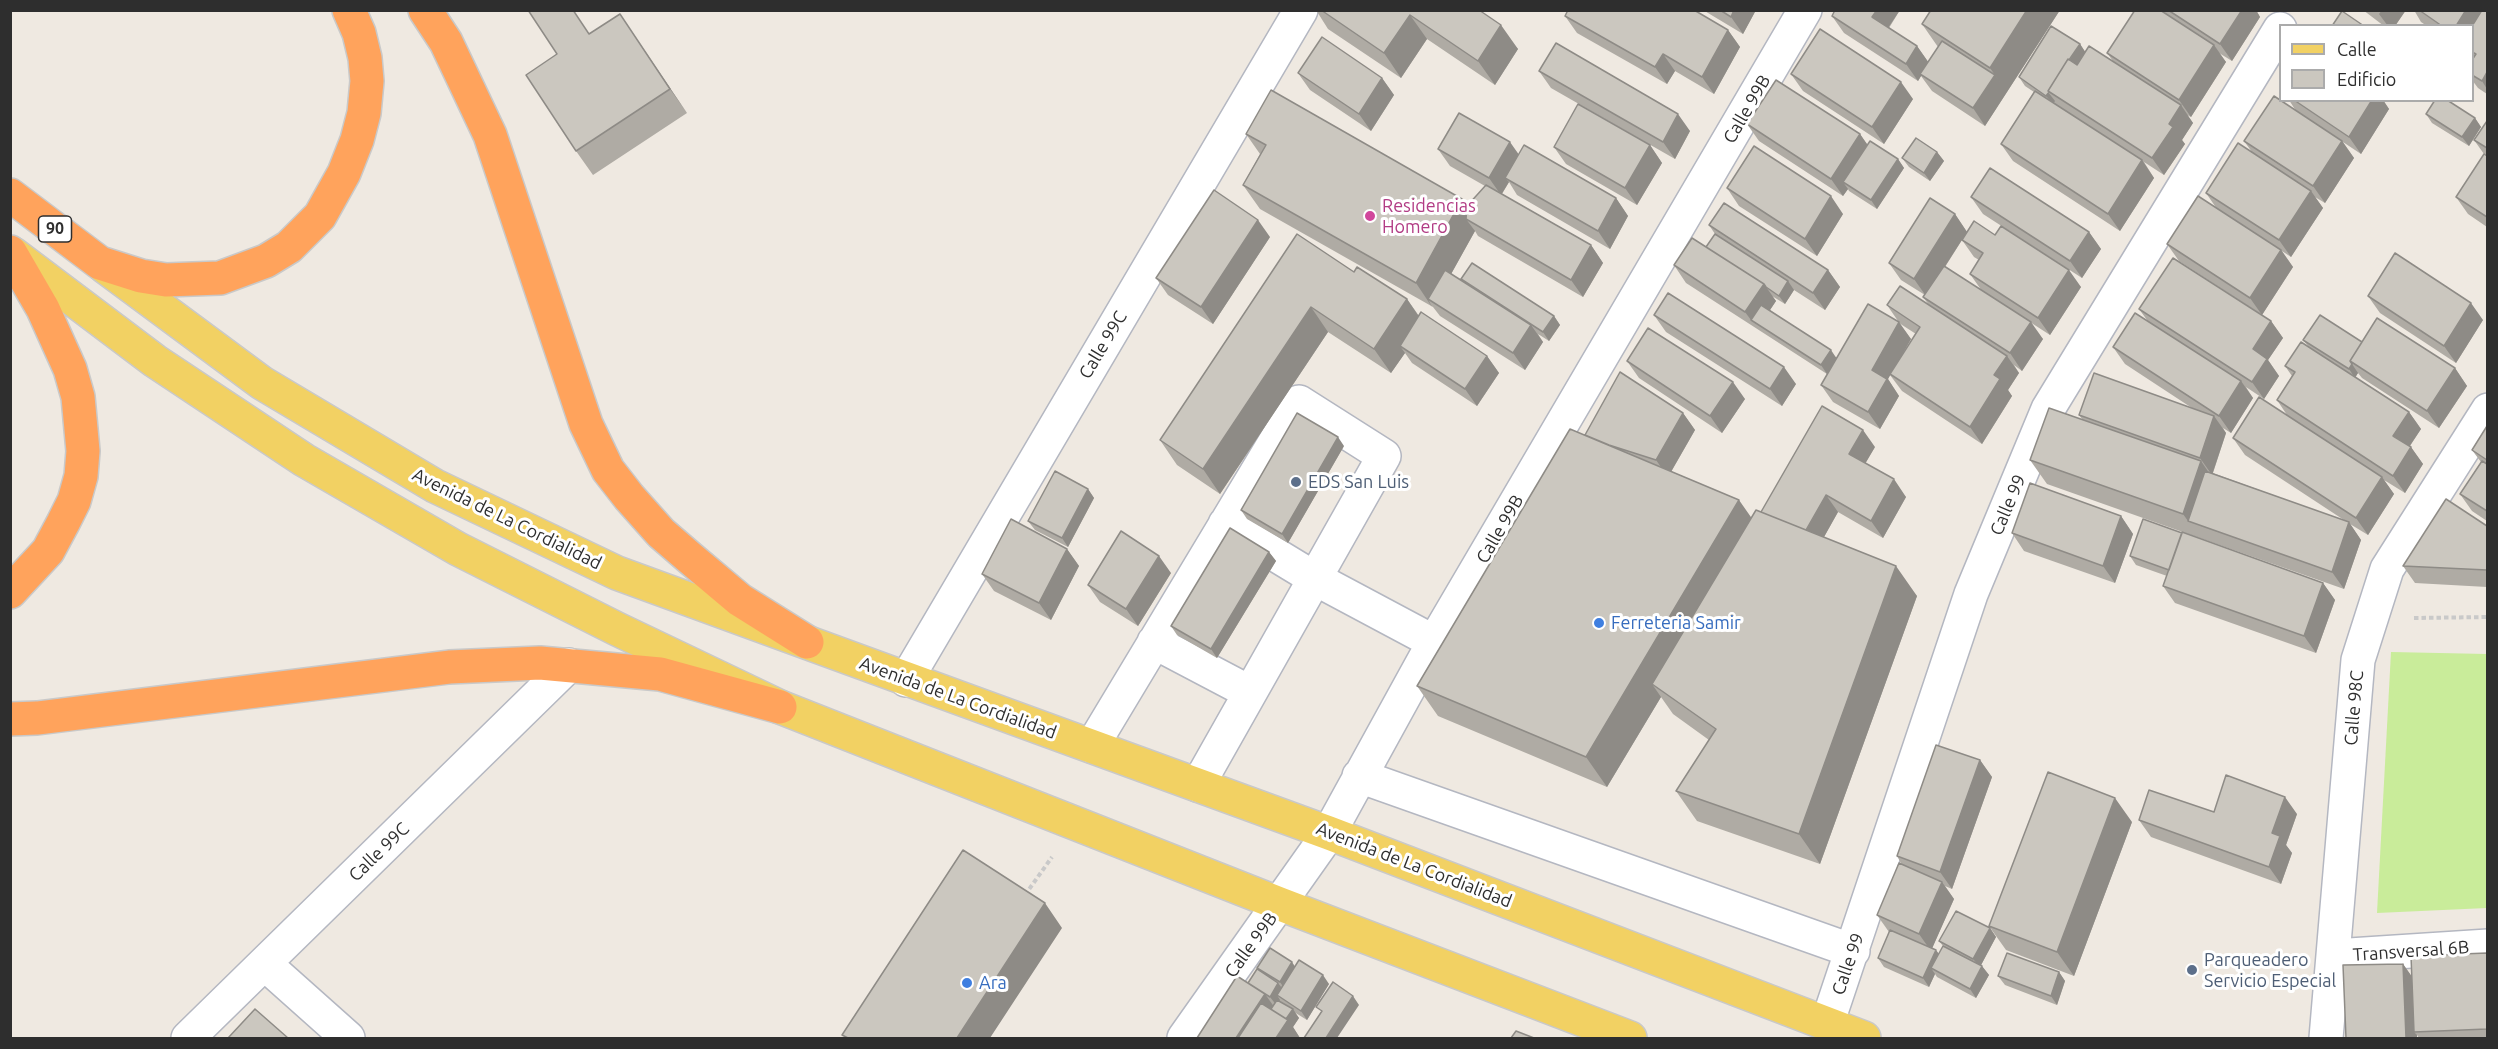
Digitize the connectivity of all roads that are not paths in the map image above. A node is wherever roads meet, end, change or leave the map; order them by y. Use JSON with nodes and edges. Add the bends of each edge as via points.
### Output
{"nodes":[{"id":1,"x":349,"y":10,"type":"edge"},
{"id":2,"x":425,"y":10,"type":"edge"},
{"id":3,"x":1301,"y":10,"type":"edge"},
{"id":4,"x":1805,"y":10,"type":"edge"},
{"id":5,"x":2292,"y":10,"type":"edge"},
{"id":6,"x":2284,"y":24,"type":"edge"},
{"id":7,"x":2279,"y":32,"type":"edge"},
{"id":8,"x":10,"y":195,"type":"edge"},
{"id":9,"x":12,"y":253,"type":"edge"},
{"id":10,"x":100,"y":263,"type":"junction"},
{"id":11,"x":2487,"y":410,"type":"edge"},
{"id":12,"x":1225,"y":524,"type":"junction"},
{"id":13,"x":1314,"y":578,"type":"junction"},
{"id":14,"x":10,"y":592,"type":"edge"},
{"id":15,"x":807,"y":642,"type":"junction"},
{"id":16,"x":1154,"y":642,"type":"junction"},
{"id":17,"x":1434,"y":642,"type":"junction"},
{"id":18,"x":569,"y":665,"type":"junction"},
{"id":19,"x":906,"y":680,"type":"junction"},
{"id":20,"x":1249,"y":692,"type":"junction"},
{"id":21,"x":780,"y":707,"type":"junction"},
{"id":22,"x":10,"y":720,"type":"edge"},
{"id":23,"x":1092,"y":746,"type":"junction"},
{"id":24,"x":1359,"y":776,"type":"junction"},
{"id":25,"x":1198,"y":785,"type":"junction"},
{"id":26,"x":1329,"y":833,"type":"junction"},
{"id":27,"x":1280,"y":904,"type":"junction"},
{"id":28,"x":2487,"y":946,"type":"edge"},
{"id":29,"x":1853,"y":951,"type":"junction"},
{"id":30,"x":2334,"y":956,"type":"junction"},
{"id":31,"x":265,"y":964,"type":"junction"},
{"id":32,"x":1827,"y":1024,"type":"junction"},
{"id":33,"x":188,"y":1038,"type":"edge"},
{"id":34,"x":348,"y":1038,"type":"edge"},
{"id":35,"x":1184,"y":1038,"type":"edge"},
{"id":36,"x":1630,"y":1038,"type":"edge"},
{"id":37,"x":1864,"y":1038,"type":"edge"},
{"id":38,"x":2326,"y":1038,"type":"edge"}],
"edges":[{"from":1,"to":10,"type":"highway","via":[[365,58],[364,113],[344,173],[320,216],[302,235],[266,261],[220,278],[166,280]]},
{"from":2,"to":15,"type":"highway","via":[[446,42],[486,126],[586,424],[608,470],[661,532],[690,558],[740,600]]},
{"from":3,"to":19,"type":"street","name":"Calle 99C"},
{"from":4,"to":17,"type":"street","name":"Calle 99B"},
{"from":5,"to":6,"type":"street","name":"Calle 99"},
{"from":7,"to":29,"type":"street","name":"Calle 99","via":[[2048,409],[1971,594]]},
{"from":8,"to":10,"type":"highway","number":"90"},
{"from":9,"to":14,"type":"highway","via":[[44,309],[70,369],[78,397],[83,451],[81,476],[63,523],[48,551]]},
{"from":9,"to":21,"type":"main road","via":[[155,361],[304,460],[458,549]]},
{"from":10,"to":15,"type":"main road","name":"Avenida de La Cordialidad","via":[[262,383],[435,486],[617,573]]},
{"from":11,"to":30,"type":"street","name":"Calle 98C","via":[[2387,569],[2358,660]]},
{"from":12,"to":13,"type":"street"},
{"from":12,"to":13,"type":"street","via":[[1299,402],[1384,456]]},
{"from":12,"to":16,"type":"street"},
{"from":13,"to":17,"type":"street"},
{"from":13,"to":20,"type":"street"},
{"from":15,"to":19,"type":"main road","name":"Avenida de La Cordialidad"},
{"from":16,"to":20,"type":"street"},
{"from":16,"to":23,"type":"street"},
{"from":17,"to":24,"type":"street","name":"Calle 99B"},
{"from":18,"to":21,"type":"highway","via":[[660,674]]},
{"from":18,"to":22,"type":"highway","via":[[449,667]]},
{"from":18,"to":31,"type":"street","name":"Calle 99C"},
{"from":19,"to":23,"type":"main road","name":"Avenida de La Cordialidad"},
{"from":20,"to":25,"type":"street"},
{"from":21,"to":27,"type":"main road"},
{"from":23,"to":25,"type":"main road","name":"Avenida de La Cordialidad"},
{"from":24,"to":26,"type":"street","name":"Calle 99B"},
{"from":24,"to":29,"type":"street"},
{"from":25,"to":26,"type":"main road","name":"Avenida de La Cordialidad"},
{"from":26,"to":27,"type":"street","name":"Calle 99B"},
{"from":26,"to":32,"type":"main road","name":"Avenida de La Cordialidad"},
{"from":27,"to":35,"type":"street","name":"Calle 99B"},
{"from":27,"to":36,"type":"main road"},
{"from":28,"to":30,"type":"street","name":"Transversal 6B"},
{"from":29,"to":32,"type":"street","name":"Calle 99"},
{"from":30,"to":38,"type":"street","name":"Calle 98C"},
{"from":31,"to":33,"type":"street","name":"Calle 99C"},
{"from":31,"to":34,"type":"street"},
{"from":32,"to":37,"type":"main road","name":"Avenida de La Cordialidad"}]}
